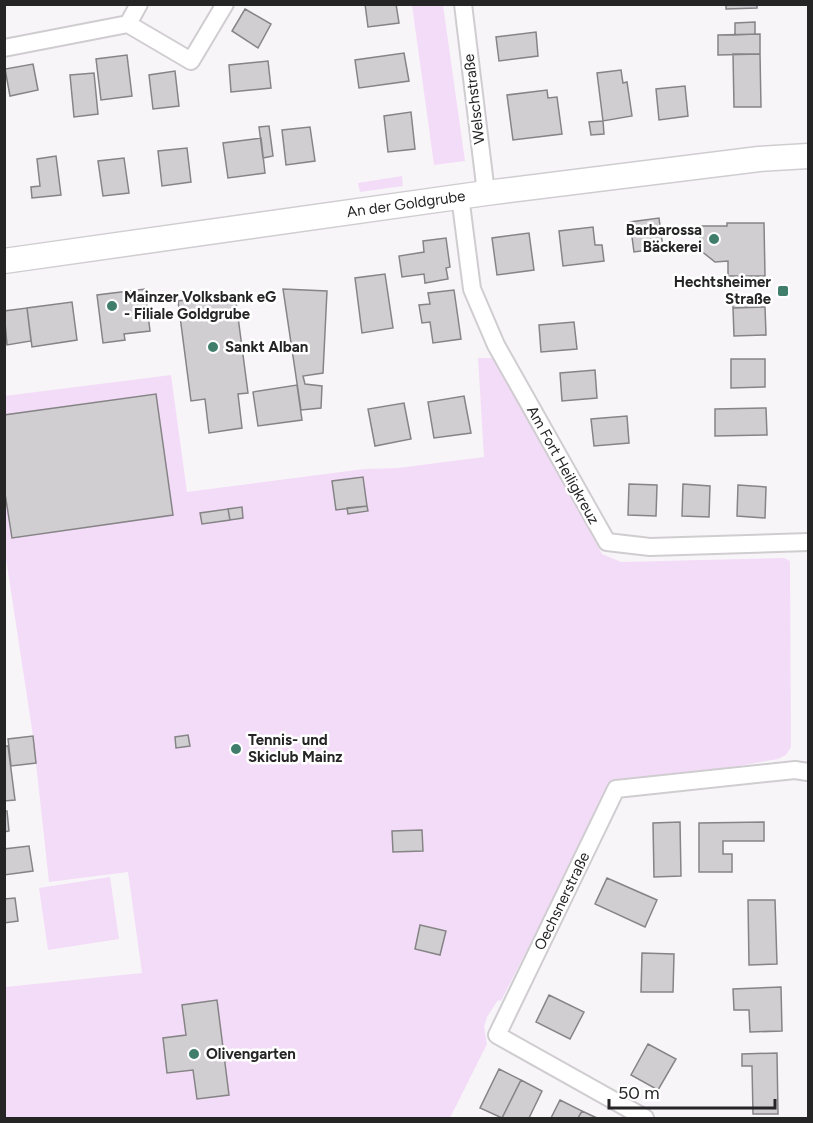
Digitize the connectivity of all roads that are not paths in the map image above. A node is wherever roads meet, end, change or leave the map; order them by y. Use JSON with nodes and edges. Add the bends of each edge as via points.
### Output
{"nodes":[{"id":1,"x":139,"y":4,"type":"edge"},
{"id":2,"x":225,"y":4,"type":"edge"},
{"id":3,"x":463,"y":4,"type":"edge"},
{"id":4,"x":128,"y":24,"type":"junction"},
{"id":5,"x":4,"y":48,"type":"edge"},
{"id":6,"x":808,"y":156,"type":"edge"},
{"id":7,"x":486,"y":193,"type":"junction"},
{"id":8,"x":460,"y":196,"type":"junction"},
{"id":9,"x":4,"y":261,"type":"edge"},
{"id":10,"x":808,"y":542,"type":"edge"},
{"id":11,"x":808,"y":772,"type":"edge"},
{"id":12,"x":645,"y":1119,"type":"edge"}],
"edges":[{"from":1,"to":4,"type":"street"},
{"from":2,"to":4,"type":"street","via":[[191,61]]},
{"from":3,"to":7,"type":"street","name":"Welschstraße"},
{"from":4,"to":5,"type":"street"},
{"from":6,"to":7,"type":"street","name":"An der Goldgrube"},
{"from":7,"to":8,"type":"street","name":"An der Goldgrube"},
{"from":8,"to":9,"type":"street","name":"An der Goldgrube"},
{"from":8,"to":10,"type":"street","name":"Am Fort Heiligkreuz","via":[[472,289],[496,345],[607,542],[650,547]]},
{"from":11,"to":12,"type":"street","name":"Oechsnerstraße","via":[[795,770],[616,789],[497,1035]]}]}
